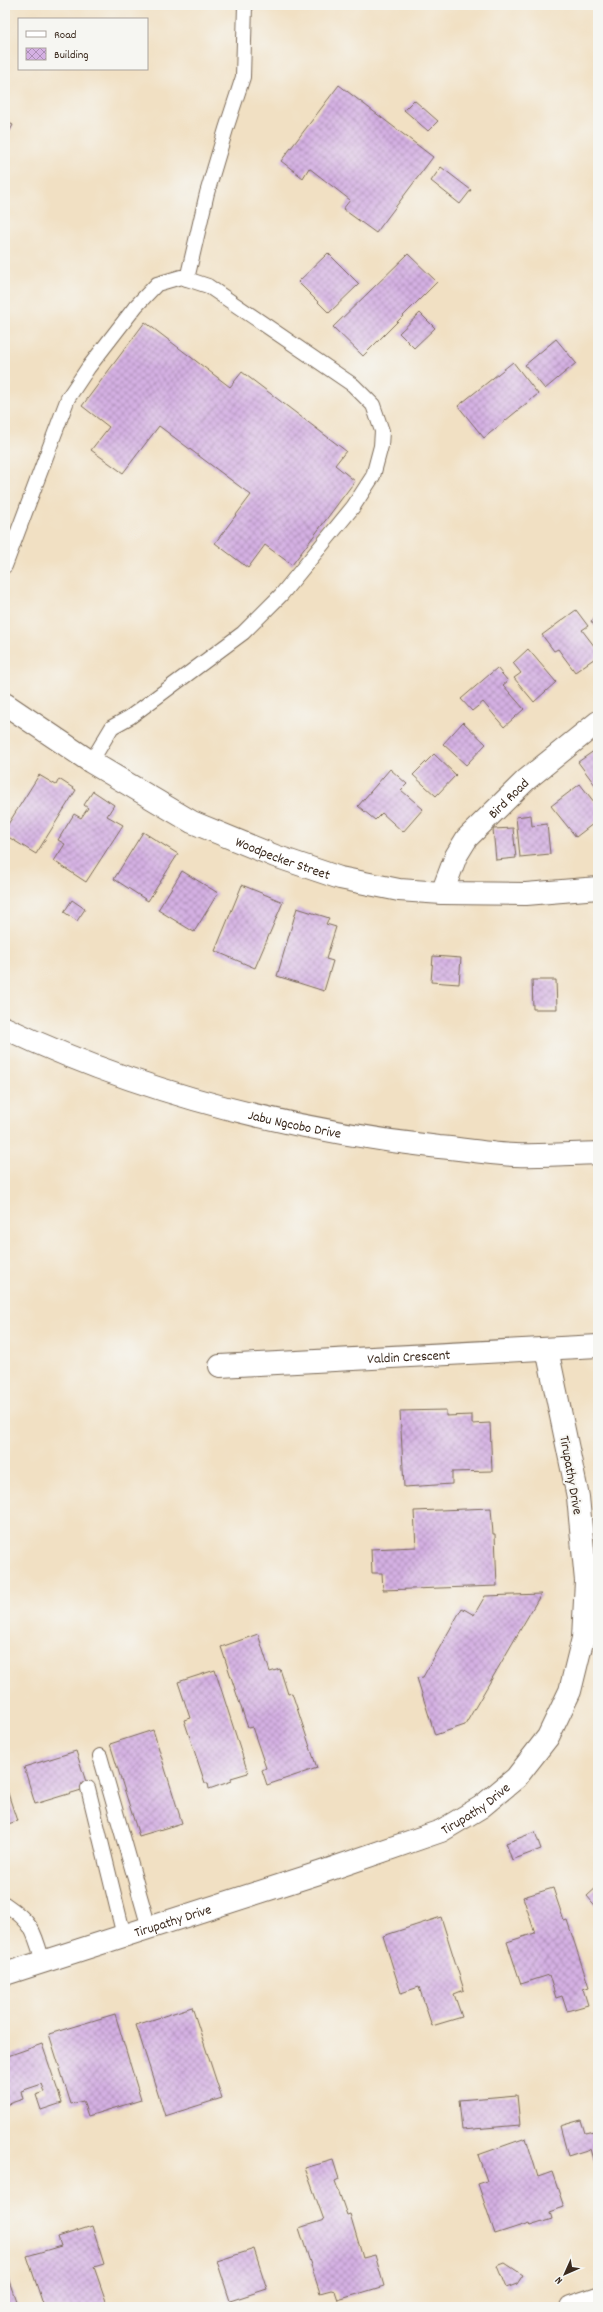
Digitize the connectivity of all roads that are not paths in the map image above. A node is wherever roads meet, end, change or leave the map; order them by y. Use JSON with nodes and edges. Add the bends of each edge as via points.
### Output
{"nodes":[{"id":1,"x":244,"y":5,"type":"edge"},
{"id":2,"x":187,"y":279,"type":"junction"},
{"id":3,"x":5,"y":566,"type":"edge"},
{"id":4,"x":5,"y":704,"type":"edge"},
{"id":5,"x":598,"y":722,"type":"edge"},
{"id":6,"x":91,"y":762,"type":"junction"},
{"id":7,"x":598,"y":888,"type":"edge"},
{"id":8,"x":442,"y":893,"type":"junction"},
{"id":9,"x":5,"y":1028,"type":"edge"},
{"id":10,"x":598,"y":1153,"type":"edge"},
{"id":11,"x":598,"y":1346,"type":"edge"},
{"id":12,"x":547,"y":1349,"type":"junction"},
{"id":13,"x":220,"y":1366,"type":"dead end"},
{"id":14,"x":591,"y":1610,"type":"edge"},
{"id":15,"x":100,"y":1756,"type":"dead end"},
{"id":16,"x":88,"y":1788,"type":"dead end"},
{"id":17,"x":5,"y":1904,"type":"edge"},
{"id":18,"x":149,"y":1928,"type":"junction"},
{"id":19,"x":124,"y":1936,"type":"junction"},
{"id":20,"x":43,"y":1962,"type":"junction"},
{"id":21,"x":5,"y":1974,"type":"edge"},
{"id":22,"x":598,"y":2298,"type":"edge"},
{"id":23,"x":571,"y":2307,"type":"edge"}],
"edges":[{"from":1,"to":2,"type":"lane","via":[[244,77],[226,129]]},
{"from":2,"to":3,"type":"lane","via":[[181,277],[157,284],[136,306],[68,398]]},
{"from":2,"to":6,"type":"lane","via":[[208,286],[353,385],[373,405],[382,431],[381,446],[373,476],[353,507],[281,595],[243,633],[130,717],[112,727]]},
{"from":4,"to":6,"type":"street","name":"Woodpecker Street"},
{"from":5,"to":8,"type":"street","name":"Bird Road","via":[[526,780],[467,838],[456,856]]},
{"from":6,"to":8,"type":"street","name":"Woodpecker Street","via":[[192,822],[276,856],[340,878],[399,890]]},
{"from":7,"to":8,"type":"street","name":"Woodpecker Street","via":[[526,894]]},
{"from":9,"to":10,"type":"street","name":"Jabu Ngcobo Drive","via":[[56,1052],[159,1090],[266,1119],[384,1141],[515,1155]]},
{"from":11,"to":12,"type":"street","name":"Valdin Crescent"},
{"from":12,"to":13,"type":"street","name":"Valdin Crescent"},
{"from":12,"to":14,"type":"street","name":"Tirupathy Drive","via":[[578,1497]]},
{"from":14,"to":18,"type":"street","name":"Tirupathy Drive","via":[[570,1690],[548,1737],[516,1778],[481,1807],[441,1831]]},
{"from":15,"to":18,"type":"lane"},
{"from":16,"to":19,"type":"lane"},
{"from":17,"to":20,"type":"lane","via":[[22,1915],[34,1930]]},
{"from":18,"to":19,"type":"street","name":"Tirupathy Drive"},
{"from":19,"to":20,"type":"street","name":"Tirupathy Drive"},
{"from":20,"to":21,"type":"street","name":"Tirupathy Drive"},
{"from":22,"to":23,"type":"street"}]}
